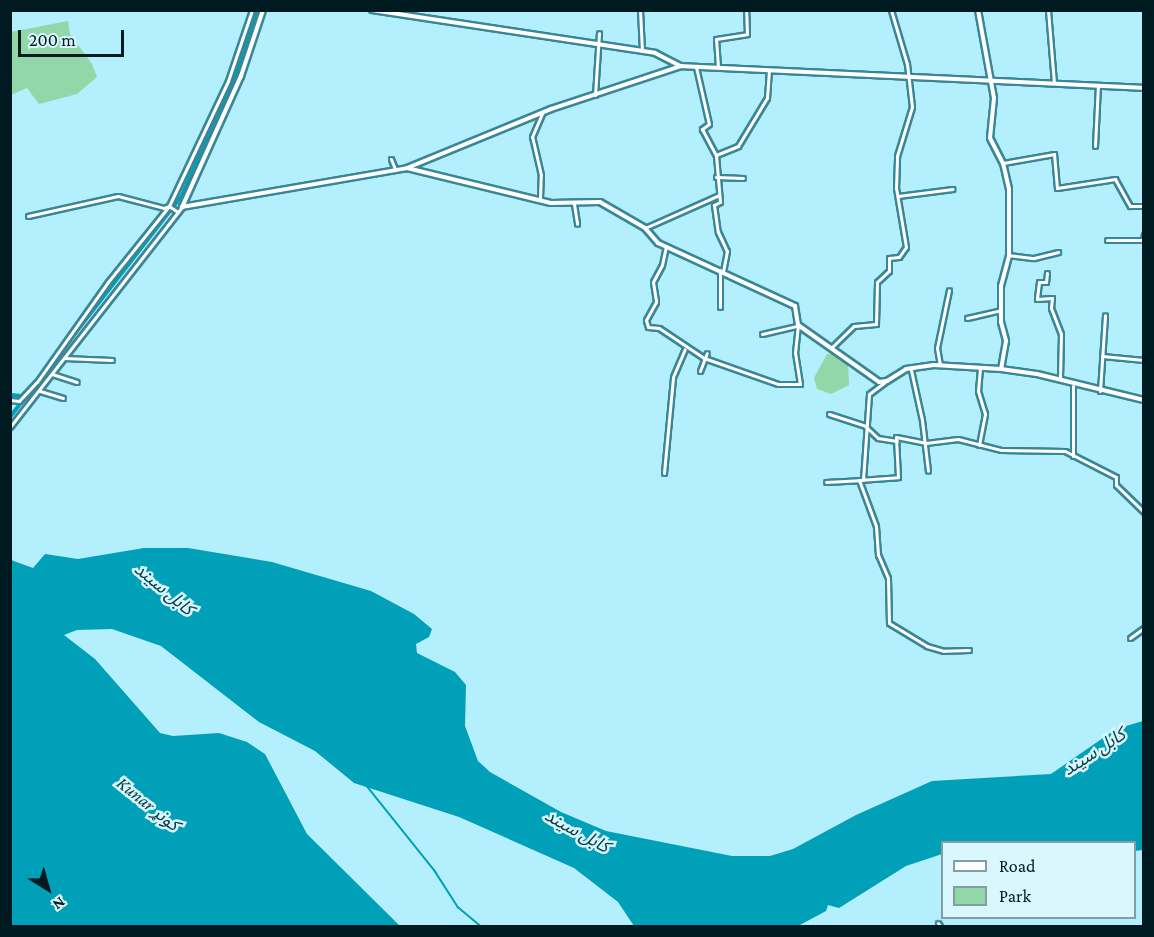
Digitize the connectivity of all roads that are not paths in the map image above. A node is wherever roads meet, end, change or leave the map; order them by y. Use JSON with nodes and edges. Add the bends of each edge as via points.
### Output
{"nodes":[{"id":1,"x":252,"y":10,"type":"edge"},
{"id":2,"x":263,"y":10,"type":"edge"},
{"id":3,"x":372,"y":10,"type":"edge"},
{"id":4,"x":640,"y":10,"type":"edge"},
{"id":5,"x":746,"y":10,"type":"edge"},
{"id":6,"x":891,"y":10,"type":"edge"},
{"id":7,"x":978,"y":10,"type":"edge"},
{"id":8,"x":1048,"y":10,"type":"edge"},
{"id":9,"x":599,"y":33,"type":"dead end"},
{"id":10,"x":597,"y":45,"type":"junction"},
{"id":11,"x":643,"y":52,"type":"junction"},
{"id":12,"x":696,"y":65,"type":"junction"},
{"id":13,"x":681,"y":66,"type":"junction"},
{"id":14,"x":718,"y":67,"type":"junction"},
{"id":15,"x":770,"y":69,"type":"junction"},
{"id":16,"x":909,"y":77,"type":"junction"},
{"id":17,"x":989,"y":80,"type":"junction"},
{"id":18,"x":1054,"y":83,"type":"junction"},
{"id":19,"x":1098,"y":85,"type":"junction"},
{"id":20,"x":1143,"y":88,"type":"edge"},
{"id":21,"x":594,"y":95,"type":"junction"},
{"id":22,"x":542,"y":113,"type":"junction"},
{"id":23,"x":1095,"y":146,"type":"dead end"},
{"id":24,"x":716,"y":155,"type":"junction"},
{"id":25,"x":391,"y":159,"type":"dead end"},
{"id":26,"x":1003,"y":163,"type":"junction"},
{"id":27,"x":407,"y":168,"type":"junction"},
{"id":28,"x":395,"y":169,"type":"junction"},
{"id":29,"x":716,"y":177,"type":"junction"},
{"id":30,"x":743,"y":178,"type":"dead end"},
{"id":31,"x":953,"y":189,"type":"dead end"},
{"id":32,"x":719,"y":195,"type":"junction"},
{"id":33,"x":897,"y":196,"type":"junction"},
{"id":34,"x":540,"y":198,"type":"junction"},
{"id":35,"x":574,"y":204,"type":"junction"},
{"id":36,"x":169,"y":206,"type":"junction"},
{"id":37,"x":1143,"y":206,"type":"edge"},
{"id":38,"x":182,"y":207,"type":"junction"},
{"id":39,"x":178,"y":212,"type":"junction"},
{"id":40,"x":28,"y":216,"type":"dead end"},
{"id":41,"x":577,"y":224,"type":"dead end"},
{"id":42,"x":645,"y":228,"type":"junction"},
{"id":43,"x":1143,"y":235,"type":"edge"},
{"id":44,"x":1107,"y":240,"type":"dead end"},
{"id":45,"x":666,"y":246,"type":"junction"},
{"id":46,"x":1058,"y":252,"type":"dead end"},
{"id":47,"x":1008,"y":255,"type":"junction"},
{"id":48,"x":722,"y":270,"type":"junction"},
{"id":49,"x":1047,"y":273,"type":"dead end"},
{"id":50,"x":949,"y":290,"type":"dead end"},
{"id":51,"x":720,"y":307,"type":"dead end"},
{"id":52,"x":1001,"y":310,"type":"junction"},
{"id":53,"x":1106,"y":315,"type":"dead end"},
{"id":54,"x":967,"y":318,"type":"dead end"},
{"id":55,"x":798,"y":325,"type":"junction"},
{"id":56,"x":762,"y":334,"type":"dead end"},
{"id":57,"x":832,"y":347,"type":"junction"},
{"id":58,"x":685,"y":349,"type":"junction"},
{"id":59,"x":706,"y":356,"type":"junction"},
{"id":60,"x":1102,"y":356,"type":"junction"},
{"id":61,"x":64,"y":358,"type":"junction"},
{"id":62,"x":112,"y":360,"type":"dead end"},
{"id":63,"x":1143,"y":360,"type":"edge"},
{"id":64,"x":940,"y":365,"type":"junction"},
{"id":65,"x":980,"y":368,"type":"junction"},
{"id":66,"x":1001,"y":369,"type":"junction"},
{"id":67,"x":911,"y":370,"type":"junction"},
{"id":68,"x":700,"y":371,"type":"dead end"},
{"id":69,"x":52,"y":374,"type":"junction"},
{"id":70,"x":1060,"y":379,"type":"junction"},
{"id":71,"x":887,"y":381,"type":"junction"},
{"id":72,"x":77,"y":382,"type":"dead end"},
{"id":73,"x":1074,"y":386,"type":"junction"},
{"id":74,"x":40,"y":391,"type":"junction"},
{"id":75,"x":1100,"y":391,"type":"junction"},
{"id":76,"x":63,"y":398,"type":"dead end"},
{"id":77,"x":10,"y":400,"type":"edge"},
{"id":78,"x":1143,"y":400,"type":"edge"},
{"id":79,"x":829,"y":414,"type":"dead end"},
{"id":80,"x":866,"y":426,"type":"junction"},
{"id":81,"x":10,"y":428,"type":"edge"},
{"id":82,"x":897,"y":441,"type":"junction"},
{"id":83,"x":926,"y":443,"type":"junction"},
{"id":84,"x":979,"y":445,"type":"junction"},
{"id":85,"x":1073,"y":456,"type":"junction"},
{"id":86,"x":928,"y":471,"type":"dead end"},
{"id":87,"x":664,"y":473,"type":"dead end"},
{"id":88,"x":861,"y":480,"type":"junction"},
{"id":89,"x":826,"y":482,"type":"dead end"},
{"id":90,"x":1143,"y":512,"type":"edge"},
{"id":91,"x":1143,"y":628,"type":"edge"},
{"id":92,"x":1130,"y":638,"type":"dead end"},
{"id":93,"x":969,"y":650,"type":"dead end"}],
"edges":[{"from":1,"to":36,"type":"street","via":[[228,81]]},
{"from":2,"to":38,"type":"street","via":[[241,76]]},
{"from":3,"to":10,"type":"street"},
{"from":4,"to":11,"type":"street"},
{"from":5,"to":14,"type":"street","via":[[747,34],[716,39]]},
{"from":6,"to":16,"type":"street"},
{"from":7,"to":17,"type":"street"},
{"from":8,"to":18,"type":"street"},
{"from":9,"to":10,"type":"street"},
{"from":10,"to":11,"type":"street"},
{"from":10,"to":21,"type":"street"},
{"from":11,"to":13,"type":"street"},
{"from":12,"to":13,"type":"street"},
{"from":12,"to":14,"type":"street"},
{"from":12,"to":24,"type":"street","via":[[709,124],[702,129]]},
{"from":13,"to":21,"type":"street"},
{"from":14,"to":15,"type":"street"},
{"from":15,"to":16,"type":"street"},
{"from":15,"to":24,"type":"street","via":[[767,98],[738,146]]},
{"from":16,"to":17,"type":"street"},
{"from":16,"to":33,"type":"street","via":[[912,107],[904,144],[897,156]]},
{"from":17,"to":18,"type":"street"},
{"from":17,"to":26,"type":"street","via":[[995,112],[990,138]]},
{"from":18,"to":19,"type":"street"},
{"from":19,"to":20,"type":"street"},
{"from":19,"to":23,"type":"street"},
{"from":21,"to":22,"type":"street"},
{"from":22,"to":27,"type":"street"},
{"from":22,"to":34,"type":"street","via":[[532,137]]},
{"from":24,"to":29,"type":"street"},
{"from":25,"to":28,"type":"street"},
{"from":26,"to":37,"type":"street","via":[[1054,154],[1057,188],[1115,179],[1130,206]]},
{"from":26,"to":47,"type":"street","via":[[1009,189]]},
{"from":27,"to":28,"type":"street"},
{"from":27,"to":34,"type":"street"},
{"from":28,"to":38,"type":"street","via":[[296,190]]},
{"from":29,"to":30,"type":"street"},
{"from":29,"to":32,"type":"street"},
{"from":31,"to":33,"type":"street"},
{"from":32,"to":42,"type":"street"},
{"from":32,"to":48,"type":"street","via":[[720,202],[714,205],[718,232],[727,251]]},
{"from":33,"to":57,"type":"street","via":[[906,247],[899,256],[889,258],[889,271],[877,282],[876,324],[854,326]]},
{"from":34,"to":35,"type":"street","via":[[551,204]]},
{"from":35,"to":41,"type":"street"},
{"from":35,"to":42,"type":"street","via":[[600,202]]},
{"from":36,"to":39,"type":"street"},
{"from":36,"to":40,"type":"street","via":[[118,196]]},
{"from":36,"to":77,"type":"street","via":[[108,282],[37,382],[19,401]]},
{"from":38,"to":39,"type":"street"},
{"from":39,"to":61,"type":"street"},
{"from":42,"to":45,"type":"street"},
{"from":43,"to":44,"type":"street","via":[[1143,240]]},
{"from":45,"to":48,"type":"street"},
{"from":45,"to":58,"type":"street","via":[[653,282],[656,302],[646,320],[648,327],[659,328]]},
{"from":46,"to":47,"type":"street","via":[[1034,258]]},
{"from":47,"to":52,"type":"street"},
{"from":48,"to":51,"type":"street"},
{"from":48,"to":55,"type":"street","via":[[795,306]]},
{"from":49,"to":70,"type":"street","via":[[1046,282],[1039,282],[1037,299],[1052,298],[1051,308],[1060,333]]},
{"from":50,"to":64,"type":"street","via":[[937,348]]},
{"from":52,"to":54,"type":"street"},
{"from":52,"to":66,"type":"street","via":[[1006,341]]},
{"from":53,"to":60,"type":"street"},
{"from":55,"to":56,"type":"street","via":[[794,330]]},
{"from":55,"to":57,"type":"street"},
{"from":55,"to":59,"type":"street","via":[[795,353],[800,384],[778,384]]},
{"from":57,"to":71,"type":"street","via":[[872,378]]},
{"from":58,"to":59,"type":"street"},
{"from":58,"to":87,"type":"street","via":[[673,377]]},
{"from":59,"to":68,"type":"street"},
{"from":60,"to":63,"type":"street"},
{"from":60,"to":75,"type":"street"},
{"from":61,"to":62,"type":"street"},
{"from":61,"to":69,"type":"street"},
{"from":64,"to":65,"type":"street"},
{"from":64,"to":67,"type":"street"},
{"from":65,"to":66,"type":"street"},
{"from":65,"to":84,"type":"street","via":[[978,391],[985,414]]},
{"from":66,"to":70,"type":"street"},
{"from":67,"to":71,"type":"street"},
{"from":67,"to":83,"type":"street"},
{"from":69,"to":72,"type":"street"},
{"from":69,"to":74,"type":"street"},
{"from":70,"to":73,"type":"street"},
{"from":71,"to":80,"type":"street","via":[[869,394]]},
{"from":73,"to":75,"type":"street"},
{"from":73,"to":85,"type":"street"},
{"from":74,"to":76,"type":"street"},
{"from":74,"to":81,"type":"street"},
{"from":75,"to":78,"type":"street"},
{"from":79,"to":80,"type":"street"},
{"from":80,"to":82,"type":"street","via":[[878,438]]},
{"from":80,"to":88,"type":"street"},
{"from":82,"to":83,"type":"street","via":[[896,437]]},
{"from":82,"to":88,"type":"street","via":[[898,477]]},
{"from":83,"to":84,"type":"street","via":[[958,439]]},
{"from":83,"to":86,"type":"street"},
{"from":84,"to":85,"type":"street","via":[[1001,450],[1065,451]]},
{"from":85,"to":90,"type":"street","via":[[1116,477],[1116,485]]},
{"from":88,"to":89,"type":"street"},
{"from":88,"to":93,"type":"street","via":[[876,526],[878,555],[888,578],[889,623],[927,646],[944,651]]},
{"from":91,"to":92,"type":"street"}]}
